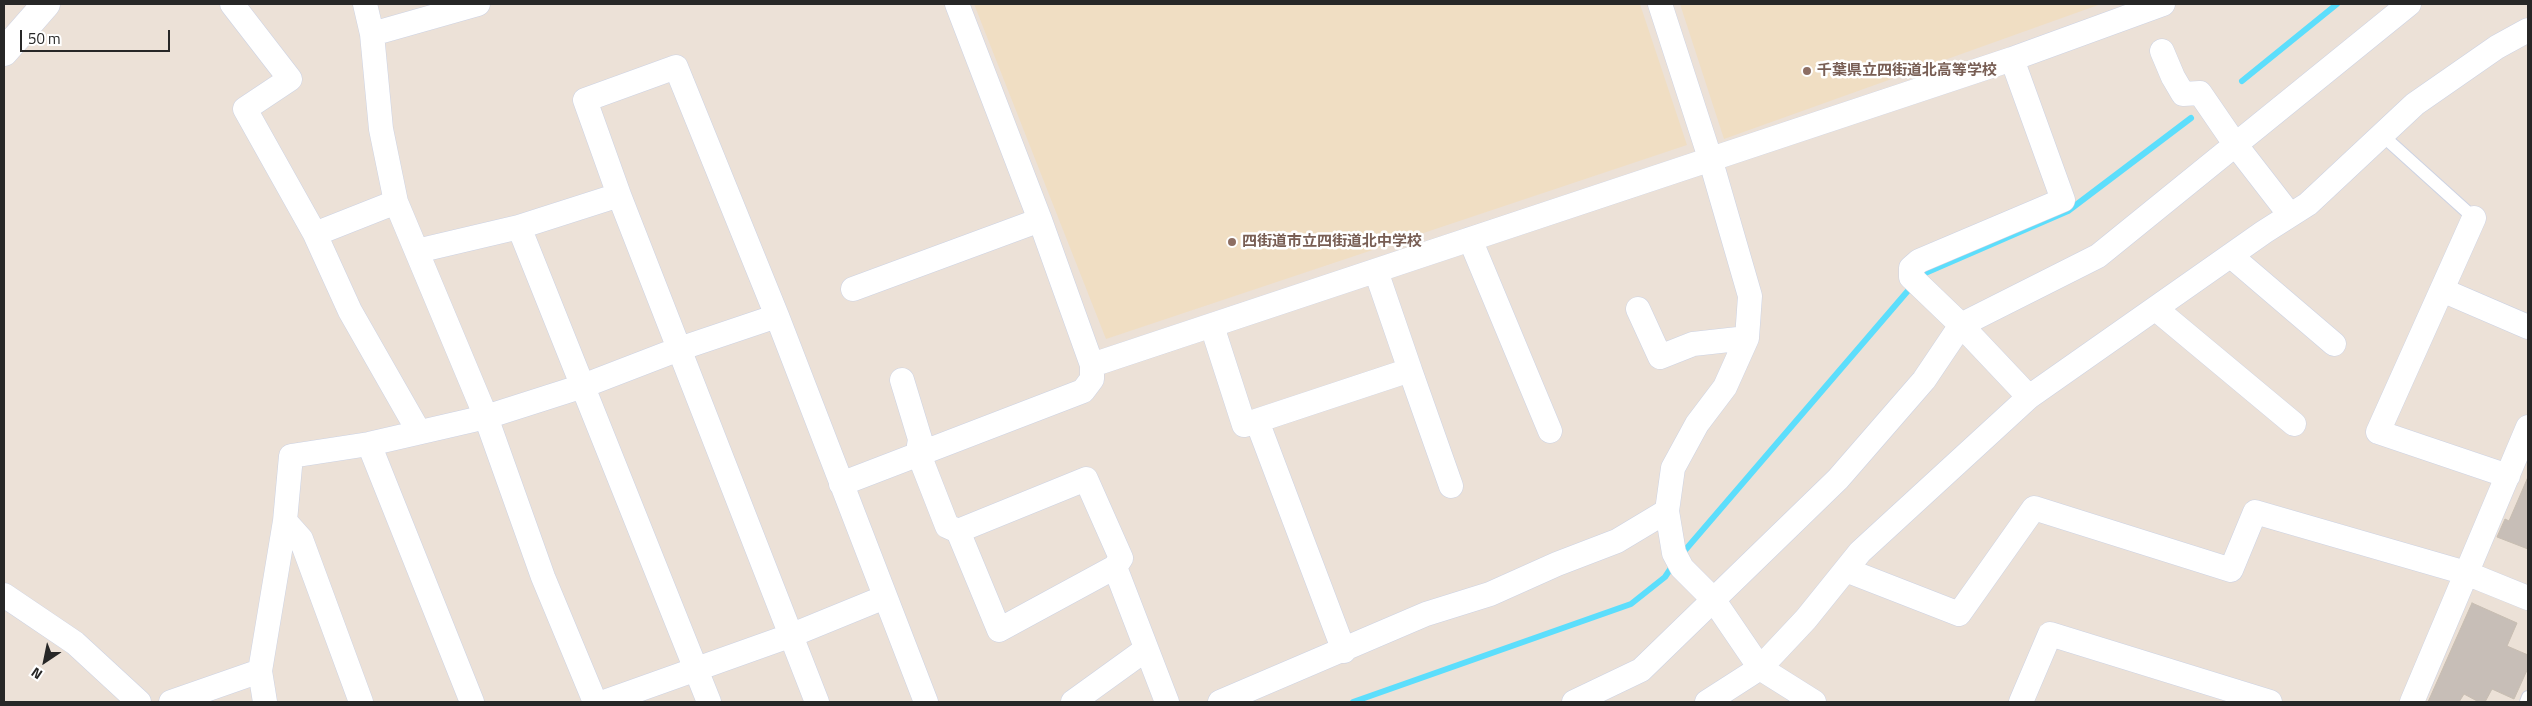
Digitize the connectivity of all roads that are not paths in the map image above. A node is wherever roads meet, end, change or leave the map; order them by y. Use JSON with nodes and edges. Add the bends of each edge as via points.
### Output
{"nodes":[{"id":1,"x":46,"y":4,"type":"edge"},
{"id":2,"x":232,"y":4,"type":"edge"},
{"id":3,"x":366,"y":4,"type":"edge"},
{"id":4,"x":478,"y":4,"type":"edge"},
{"id":5,"x":957,"y":4,"type":"edge"},
{"id":6,"x":1660,"y":4,"type":"edge"},
{"id":7,"x":2162,"y":4,"type":"edge"},
{"id":8,"x":2409,"y":4,"type":"edge"},
{"id":9,"x":2528,"y":30,"type":"edge"},
{"id":10,"x":372,"y":34,"type":"junction"},
{"id":11,"x":2162,"y":51,"type":"dead end"},
{"id":12,"x":4,"y":52,"type":"edge"},
{"id":13,"x":2012,"y":59,"type":"junction"},
{"id":14,"x":2382,"y":134,"type":"junction"},
{"id":15,"x":2235,"y":144,"type":"junction"},
{"id":16,"x":1710,"y":158,"type":"junction"},
{"id":17,"x":619,"y":195,"type":"junction"},
{"id":18,"x":396,"y":202,"type":"junction"},
{"id":19,"x":2290,"y":215,"type":"junction"},
{"id":20,"x":2474,"y":218,"type":"joint"},
{"id":21,"x":1040,"y":220,"type":"junction"},
{"id":22,"x":520,"y":227,"type":"junction"},
{"id":23,"x":315,"y":234,"type":"junction"},
{"id":24,"x":1470,"y":239,"type":"junction"},
{"id":25,"x":417,"y":252,"type":"junction"},
{"id":26,"x":2231,"y":256,"type":"junction"},
{"id":27,"x":1376,"y":271,"type":"junction"},
{"id":28,"x":853,"y":289,"type":"dead end"},
{"id":29,"x":2442,"y":290,"type":"junction"},
{"id":30,"x":1638,"y":309,"type":"dead end"},
{"id":31,"x":2156,"y":309,"type":"junction"},
{"id":32,"x":777,"y":316,"type":"junction"},
{"id":33,"x":1961,"y":325,"type":"junction"},
{"id":34,"x":1212,"y":326,"type":"junction"},
{"id":35,"x":2528,"y":327,"type":"edge"},
{"id":36,"x":1747,"y":338,"type":"junction"},
{"id":37,"x":2334,"y":344,"type":"dead end"},
{"id":38,"x":679,"y":349,"type":"junction"},
{"id":39,"x":1092,"y":365,"type":"junction"},
{"id":40,"x":1410,"y":370,"type":"junction"},
{"id":41,"x":902,"y":380,"type":"dead end"},
{"id":42,"x":583,"y":386,"type":"junction"},
{"id":43,"x":2029,"y":397,"type":"junction"},
{"id":44,"x":486,"y":417,"type":"junction"},
{"id":45,"x":1257,"y":421,"type":"junction"},
{"id":46,"x":2294,"y":424,"type":"dead end"},
{"id":47,"x":2528,"y":428,"type":"edge"},
{"id":48,"x":1550,"y":431,"type":"dead end"},
{"id":49,"x":419,"y":432,"type":"junction"},
{"id":50,"x":369,"y":444,"type":"junction"},
{"id":51,"x":918,"y":452,"type":"junction"},
{"id":52,"x":2508,"y":476,"type":"junction"},
{"id":53,"x":841,"y":484,"type":"junction"},
{"id":54,"x":1450,"y":486,"type":"dead end"},
{"id":55,"x":1667,"y":511,"type":"junction"},
{"id":56,"x":284,"y":521,"type":"junction"},
{"id":57,"x":958,"y":531,"type":"junction"},
{"id":58,"x":1115,"y":567,"type":"junction"},
{"id":59,"x":1846,"y":570,"type":"junction"},
{"id":60,"x":2466,"y":574,"type":"junction"},
{"id":61,"x":4,"y":595,"type":"edge"},
{"id":62,"x":885,"y":597,"type":"junction"},
{"id":63,"x":2528,"y":598,"type":"edge"},
{"id":64,"x":1713,"y":599,"type":"junction"},
{"id":65,"x":792,"y":636,"type":"junction"},
{"id":66,"x":1145,"y":650,"type":"junction"},
{"id":67,"x":1344,"y":651,"type":"junction"},
{"id":68,"x":1760,"y":668,"type":"junction"},
{"id":69,"x":260,"y":670,"type":"junction"},
{"id":70,"x":697,"y":670,"type":"junction"},
{"id":71,"x":2528,"y":697,"type":"edge"},
{"id":72,"x":139,"y":702,"type":"edge"},
{"id":73,"x":170,"y":702,"type":"edge"},
{"id":74,"x":265,"y":702,"type":"edge"},
{"id":75,"x":361,"y":702,"type":"edge"},
{"id":76,"x":472,"y":702,"type":"edge"},
{"id":77,"x":595,"y":702,"type":"edge"},
{"id":78,"x":604,"y":702,"type":"edge"},
{"id":79,"x":708,"y":702,"type":"edge"},
{"id":80,"x":817,"y":702,"type":"edge"},
{"id":81,"x":926,"y":702,"type":"edge"},
{"id":82,"x":1073,"y":702,"type":"edge"},
{"id":83,"x":1167,"y":702,"type":"edge"},
{"id":84,"x":1220,"y":702,"type":"edge"},
{"id":85,"x":1574,"y":702,"type":"edge"},
{"id":86,"x":1707,"y":702,"type":"edge"},
{"id":87,"x":1814,"y":702,"type":"edge"},
{"id":88,"x":2021,"y":702,"type":"edge"},
{"id":89,"x":2270,"y":702,"type":"edge"},
{"id":90,"x":2412,"y":702,"type":"edge"},
{"id":91,"x":2526,"y":702,"type":"edge"}],
"edges":[{"from":1,"to":12,"type":"street"},
{"from":2,"to":23,"type":"street","via":[[290,79],[245,109]]},
{"from":3,"to":10,"type":"street"},
{"from":4,"to":10,"type":"street"},
{"from":5,"to":21,"type":"street"},
{"from":6,"to":16,"type":"street"},
{"from":7,"to":13,"type":"street"},
{"from":8,"to":15,"type":"street"},
{"from":9,"to":14,"type":"street","via":[[2497,47],[2415,104]]},
{"from":10,"to":18,"type":"street","via":[[381,129]]},
{"from":11,"to":15,"type":"street","via":[[2184,94],[2200,93]]},
{"from":13,"to":16,"type":"street"},
{"from":13,"to":33,"type":"street","via":[[2063,200],[1919,261],[1911,268],[1916,281]]},
{"from":14,"to":19,"type":"street","via":[[2308,204]]},
{"from":14,"to":20,"type":"lane"},
{"from":15,"to":19,"type":"street"},
{"from":15,"to":33,"type":"street","via":[[2098,256]]},
{"from":16,"to":24,"type":"street"},
{"from":16,"to":36,"type":"street","via":[[1750,296]]},
{"from":17,"to":22,"type":"street"},
{"from":17,"to":32,"type":"street","via":[[584,100],[676,67]]},
{"from":17,"to":38,"type":"street"},
{"from":18,"to":23,"type":"street"},
{"from":18,"to":25,"type":"street"},
{"from":19,"to":26,"type":"street"},
{"from":20,"to":29,"type":"street"},
{"from":21,"to":28,"type":"street"},
{"from":21,"to":39,"type":"street"},
{"from":22,"to":25,"type":"street"},
{"from":22,"to":42,"type":"street"},
{"from":23,"to":49,"type":"street","via":[[350,311]]},
{"from":24,"to":27,"type":"street"},
{"from":24,"to":48,"type":"street"},
{"from":25,"to":44,"type":"street"},
{"from":26,"to":31,"type":"street"},
{"from":26,"to":37,"type":"street"},
{"from":27,"to":34,"type":"street"},
{"from":27,"to":40,"type":"street"},
{"from":29,"to":35,"type":"street"},
{"from":29,"to":52,"type":"street","via":[[2378,432]]},
{"from":30,"to":36,"type":"street","via":[[1660,358],[1693,344]]},
{"from":31,"to":43,"type":"street"},
{"from":31,"to":46,"type":"street"},
{"from":32,"to":38,"type":"street"},
{"from":32,"to":53,"type":"street"},
{"from":33,"to":43,"type":"street"},
{"from":33,"to":64,"type":"street","via":[[1924,380],[1838,479]]},
{"from":34,"to":39,"type":"street"},
{"from":34,"to":45,"type":"street","via":[[1244,425]]},
{"from":36,"to":55,"type":"street","via":[[1725,387],[1697,424],[1672,468]]},
{"from":38,"to":42,"type":"street"},
{"from":38,"to":65,"type":"street"},
{"from":39,"to":51,"type":"street","via":[[1092,379],[1083,391]]},
{"from":40,"to":45,"type":"street"},
{"from":40,"to":54,"type":"street"},
{"from":41,"to":51,"type":"street","via":[[920,439]]},
{"from":42,"to":44,"type":"street"},
{"from":42,"to":70,"type":"street"},
{"from":43,"to":59,"type":"street","via":[[1860,552]]},
{"from":44,"to":49,"type":"street"},
{"from":44,"to":77,"type":"street","via":[[544,577]]},
{"from":45,"to":67,"type":"street"},
{"from":47,"to":52,"type":"street"},
{"from":49,"to":50,"type":"street"},
{"from":50,"to":56,"type":"street","via":[[291,456]]},
{"from":50,"to":76,"type":"street"},
{"from":51,"to":53,"type":"street"},
{"from":51,"to":57,"type":"street","via":[[947,526]]},
{"from":52,"to":60,"type":"street"},
{"from":53,"to":62,"type":"street"},
{"from":55,"to":64,"type":"street","via":[[1678,560]]},
{"from":55,"to":67,"type":"street","via":[[1617,542],[1490,594],[1426,614]]},
{"from":56,"to":69,"type":"street"},
{"from":56,"to":75,"type":"street","via":[[301,539]]},
{"from":57,"to":58,"type":"street","via":[[1086,479],[1121,558]]},
{"from":57,"to":58,"type":"street","via":[[998,630]]},
{"from":58,"to":66,"type":"street"},
{"from":59,"to":60,"type":"street","via":[[1959,614],[2034,508],[2231,570],[2255,512]]},
{"from":59,"to":68,"type":"street"},
{"from":60,"to":63,"type":"street"},
{"from":60,"to":90,"type":"street"},
{"from":61,"to":72,"type":"street","via":[[76,643]]},
{"from":62,"to":65,"type":"street"},
{"from":62,"to":81,"type":"street"},
{"from":64,"to":68,"type":"street"},
{"from":64,"to":85,"type":"street","via":[[1641,670]]},
{"from":65,"to":70,"type":"street"},
{"from":65,"to":80,"type":"street"},
{"from":66,"to":82,"type":"street"},
{"from":66,"to":83,"type":"street"},
{"from":67,"to":84,"type":"street"},
{"from":68,"to":86,"type":"street"},
{"from":68,"to":87,"type":"street"},
{"from":69,"to":73,"type":"street"},
{"from":69,"to":74,"type":"street"},
{"from":70,"to":78,"type":"street"},
{"from":70,"to":79,"type":"street"},
{"from":71,"to":91,"type":"lane"},
{"from":88,"to":89,"type":"street","via":[[2050,634]]}]}
